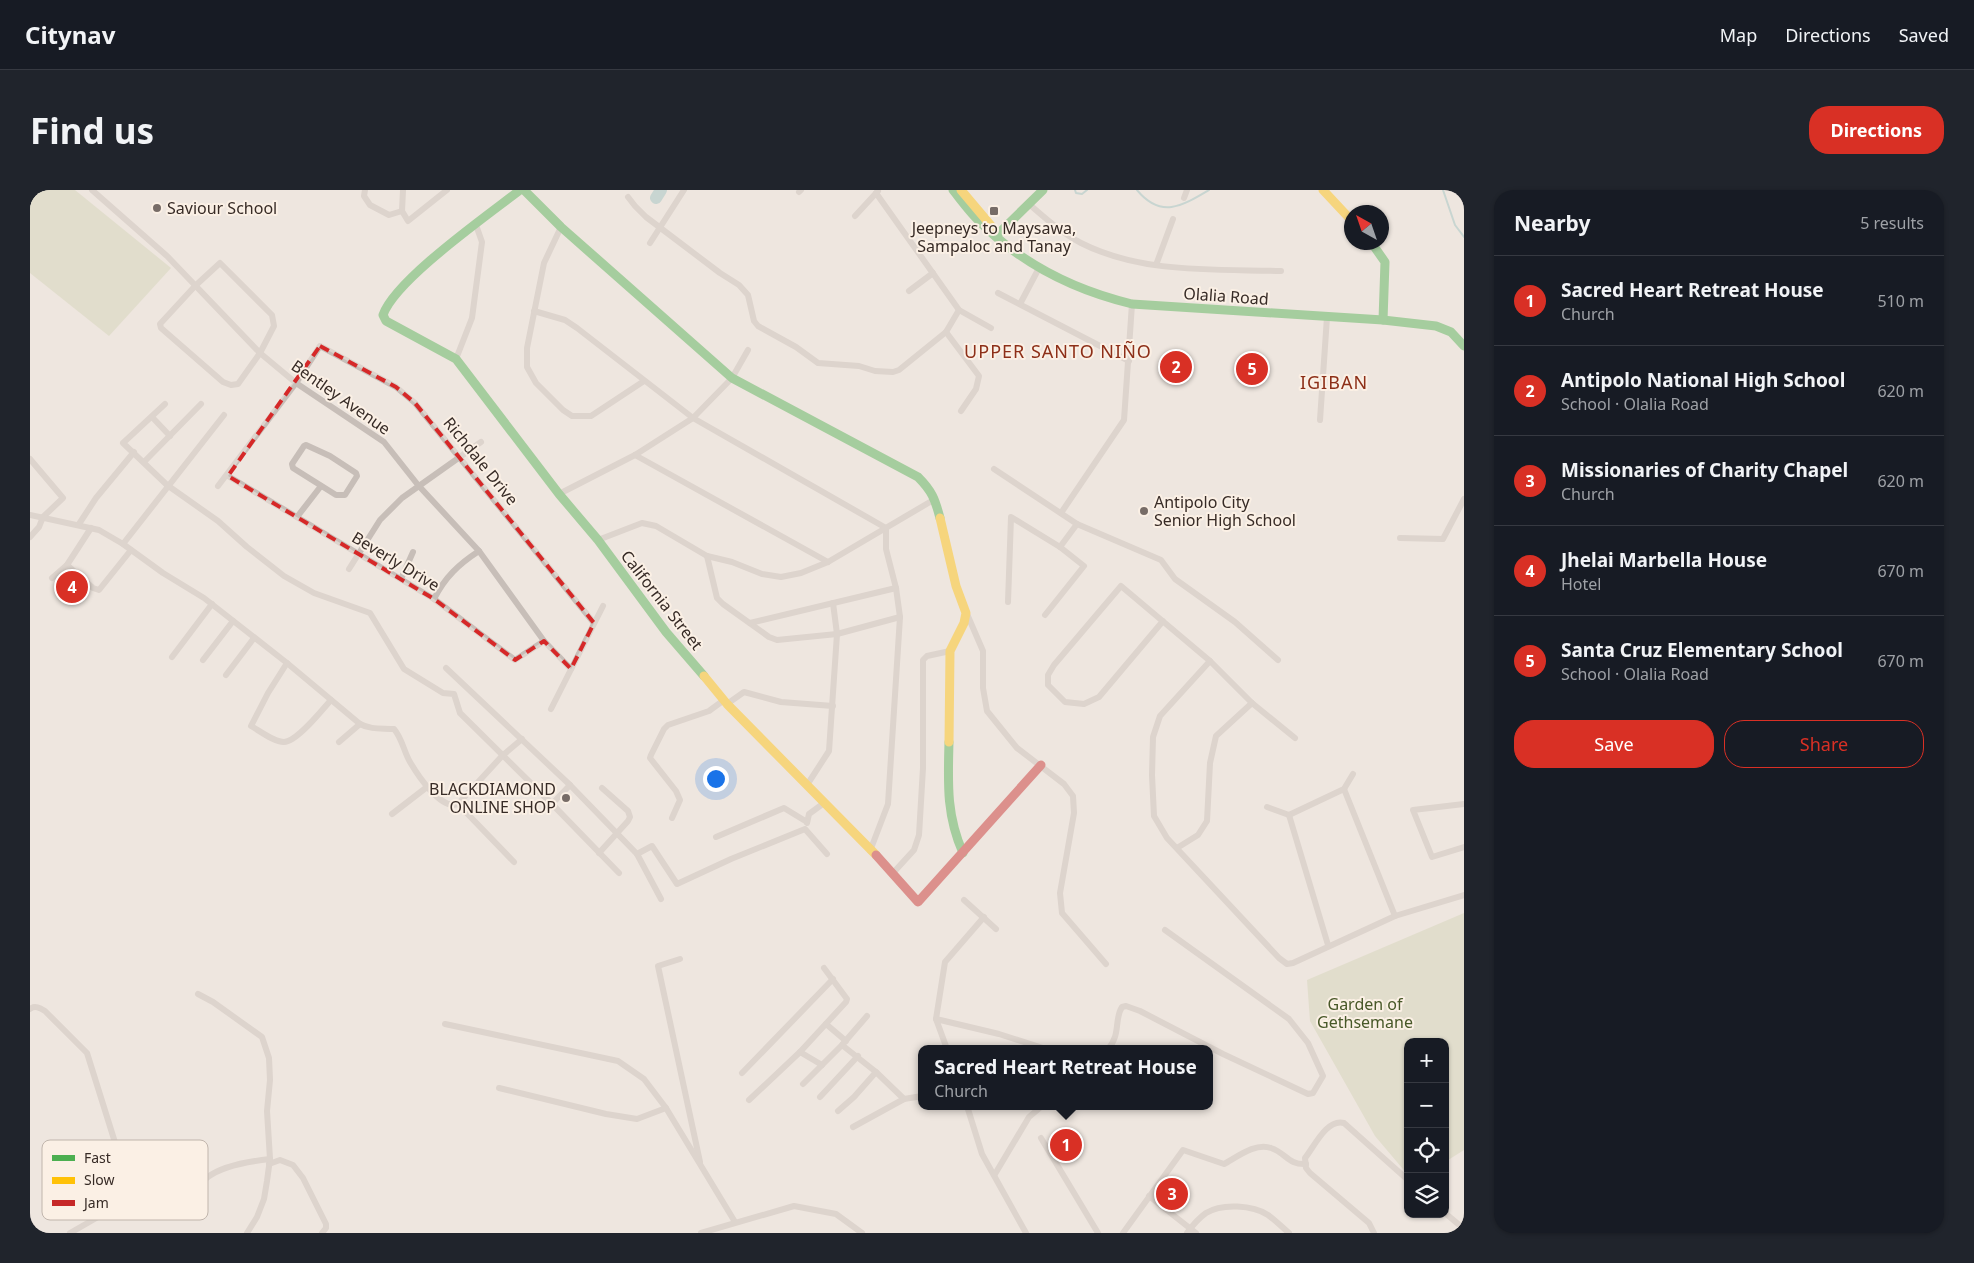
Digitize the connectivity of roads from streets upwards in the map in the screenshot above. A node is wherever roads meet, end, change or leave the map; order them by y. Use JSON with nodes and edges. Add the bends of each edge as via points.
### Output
{"nodes":[{"id":1,"x":92,"y":190,"type":"edge"},
{"id":2,"x":365,"y":190,"type":"edge"},
{"id":3,"x":404,"y":190,"type":"edge"},
{"id":4,"x":447,"y":190,"type":"edge"},
{"id":5,"x":520,"y":190,"type":"edge"},
{"id":6,"x":524,"y":190,"type":"edge"},
{"id":7,"x":684,"y":190,"type":"edge"},
{"id":8,"x":953,"y":190,"type":"edge"},
{"id":9,"x":961,"y":190,"type":"edge"},
{"id":10,"x":1043,"y":190,"type":"edge"},
{"id":11,"x":1187,"y":190,"type":"edge"},
{"id":12,"x":1323,"y":190,"type":"edge"},
{"id":13,"x":877,"y":192,"type":"edge"},
{"id":14,"x":628,"y":197,"type":"dead end"},
{"id":15,"x":1184,"y":198,"type":"dead end"},
{"id":16,"x":1029,"y":204,"type":"junction"},
{"id":17,"x":402,"y":211,"type":"junction"},
{"id":18,"x":1344,"y":212,"type":"edge"},
{"id":19,"x":855,"y":216,"type":"dead end"},
{"id":20,"x":1173,"y":219,"type":"dead end"},
{"id":21,"x":476,"y":225,"type":"junction"},
{"id":22,"x":561,"y":227,"type":"junction"},
{"id":23,"x":661,"y":227,"type":"junction"},
{"id":24,"x":997,"y":235,"type":"junction"},
{"id":25,"x":650,"y":243,"type":"dead end"},
{"id":26,"x":1377,"y":250,"type":"edge"},
{"id":27,"x":1156,"y":265,"type":"junction"},
{"id":28,"x":1039,"y":268,"type":"junction"},
{"id":29,"x":1281,"y":271,"type":"dead end"},
{"id":30,"x":934,"y":273,"type":"junction"},
{"id":31,"x":195,"y":286,"type":"junction"},
{"id":32,"x":909,"y":291,"type":"dead end"},
{"id":33,"x":998,"y":293,"type":"dead end"},
{"id":34,"x":1020,"y":304,"type":"junction"},
{"id":35,"x":1132,"y":304,"type":"junction"},
{"id":36,"x":959,"y":310,"type":"junction"},
{"id":37,"x":534,"y":311,"type":"junction"},
{"id":38,"x":1327,"y":317,"type":"junction"},
{"id":39,"x":1382,"y":320,"type":"junction"},
{"id":40,"x":991,"y":328,"type":"dead end"},
{"id":41,"x":946,"y":332,"type":"junction"},
{"id":42,"x":1464,"y":346,"type":"edge"},
{"id":43,"x":748,"y":350,"type":"dead end"},
{"id":44,"x":260,"y":352,"type":"junction"},
{"id":45,"x":456,"y":358,"type":"junction"},
{"id":46,"x":1129,"y":361,"type":"junction"},
{"id":47,"x":732,"y":378,"type":"junction"},
{"id":48,"x":644,"y":381,"type":"junction"},
{"id":49,"x":296,"y":383,"type":"junction"},
{"id":50,"x":165,"y":404,"type":"dead end"},
{"id":51,"x":201,"y":404,"type":"dead end"},
{"id":52,"x":961,"y":410,"type":"dead end"},
{"id":53,"x":224,"y":415,"type":"dead end"},
{"id":54,"x":152,"y":417,"type":"junction"},
{"id":55,"x":693,"y":418,"type":"junction"},
{"id":56,"x":1320,"y":420,"type":"dead end"},
{"id":57,"x":170,"y":436,"type":"junction"},
{"id":58,"x":481,"y":442,"type":"dead end"},
{"id":59,"x":134,"y":452,"type":"junction"},
{"id":60,"x":635,"y":455,"type":"junction"},
{"id":61,"x":460,"y":458,"type":"junction"},
{"id":62,"x":30,"y":459,"type":"edge"},
{"id":63,"x":144,"y":462,"type":"junction"},
{"id":64,"x":994,"y":469,"type":"dead end"},
{"id":65,"x":228,"y":476,"type":"junction"},
{"id":66,"x":418,"y":485,"type":"junction"},
{"id":67,"x":167,"y":486,"type":"junction"},
{"id":68,"x":218,"y":486,"type":"dead end"},
{"id":69,"x":321,"y":486,"type":"junction"},
{"id":70,"x":559,"y":494,"type":"junction"},
{"id":71,"x":935,"y":499,"type":"junction"},
{"id":72,"x":1464,"y":499,"type":"edge"},
{"id":73,"x":1062,"y":514,"type":"junction"},
{"id":74,"x":30,"y":515,"type":"edge"},
{"id":75,"x":43,"y":517,"type":"junction"},
{"id":76,"x":297,"y":517,"type":"junction"},
{"id":77,"x":79,"y":524,"type":"junction"},
{"id":78,"x":1077,"y":524,"type":"junction"},
{"id":79,"x":91,"y":528,"type":"junction"},
{"id":80,"x":886,"y":528,"type":"junction"},
{"id":81,"x":30,"y":537,"type":"edge"},
{"id":82,"x":1400,"y":538,"type":"dead end"},
{"id":83,"x":598,"y":540,"type":"junction"},
{"id":84,"x":123,"y":544,"type":"junction"},
{"id":85,"x":1060,"y":547,"type":"junction"},
{"id":86,"x":131,"y":550,"type":"junction"},
{"id":87,"x":479,"y":551,"type":"junction"},
{"id":88,"x":413,"y":552,"type":"dead end"},
{"id":89,"x":358,"y":555,"type":"junction"},
{"id":90,"x":707,"y":556,"type":"junction"},
{"id":91,"x":828,"y":562,"type":"junction"},
{"id":92,"x":67,"y":566,"type":"junction"},
{"id":93,"x":349,"y":569,"type":"dead end"},
{"id":94,"x":52,"y":578,"type":"dead end"},
{"id":95,"x":401,"y":579,"type":"junction"},
{"id":96,"x":896,"y":588,"type":"junction"},
{"id":97,"x":434,"y":598,"type":"junction"},
{"id":98,"x":1008,"y":602,"type":"dead end"},
{"id":99,"x":833,"y":603,"type":"junction"},
{"id":100,"x":212,"y":604,"type":"junction"},
{"id":101,"x":603,"y":606,"type":"dead end"},
{"id":102,"x":966,"y":613,"type":"junction"},
{"id":103,"x":1045,"y":615,"type":"dead end"},
{"id":104,"x":900,"y":617,"type":"junction"},
{"id":105,"x":233,"y":621,"type":"junction"},
{"id":106,"x":1163,"y":622,"type":"junction"},
{"id":107,"x":750,"y":623,"type":"junction"},
{"id":108,"x":594,"y":624,"type":"junction"},
{"id":109,"x":837,"y":634,"type":"junction"},
{"id":110,"x":254,"y":638,"type":"junction"},
{"id":111,"x":544,"y":641,"type":"junction"},
{"id":112,"x":950,"y":650,"type":"junction"},
{"id":113,"x":172,"y":657,"type":"dead end"},
{"id":114,"x":203,"y":660,"type":"dead end"},
{"id":115,"x":1278,"y":660,"type":"dead end"},
{"id":116,"x":1210,"y":661,"type":"junction"},
{"id":117,"x":287,"y":663,"type":"junction"},
{"id":118,"x":446,"y":668,"type":"dead end"},
{"id":119,"x":571,"y":669,"type":"junction"},
{"id":120,"x":226,"y":675,"type":"dead end"},
{"id":121,"x":331,"y":700,"type":"junction"},
{"id":122,"x":725,"y":702,"type":"junction"},
{"id":123,"x":1252,"y":703,"type":"junction"},
{"id":124,"x":833,"y":706,"type":"junction"},
{"id":125,"x":551,"y":709,"type":"dead end"},
{"id":126,"x":360,"y":724,"type":"junction"},
{"id":127,"x":1295,"y":738,"type":"dead end"},
{"id":128,"x":522,"y":739,"type":"junction"},
{"id":129,"x":339,"y":742,"type":"dead end"},
{"id":130,"x":502,"y":756,"type":"junction"},
{"id":131,"x":1041,"y":765,"type":"junction"},
{"id":132,"x":1354,"y":774,"type":"dead end"},
{"id":133,"x":570,"y":784,"type":"junction"},
{"id":134,"x":807,"y":785,"type":"junction"},
{"id":135,"x":427,"y":787,"type":"junction"},
{"id":136,"x":602,"y":788,"type":"dead end"},
{"id":137,"x":1344,"y":790,"type":"junction"},
{"id":138,"x":824,"y":803,"type":"junction"},
{"id":139,"x":458,"y":804,"type":"junction"},
{"id":140,"x":552,"y":804,"type":"junction"},
{"id":141,"x":1464,"y":804,"type":"edge"},
{"id":142,"x":1267,"y":806,"type":"dead end"},
{"id":143,"x":392,"y":814,"type":"dead end"},
{"id":144,"x":1290,"y":815,"type":"junction"},
{"id":145,"x":672,"y":818,"type":"dead end"},
{"id":146,"x":807,"y":822,"type":"junction"},
{"id":147,"x":805,"y":830,"type":"junction"},
{"id":148,"x":618,"y":833,"type":"junction"},
{"id":149,"x":716,"y":837,"type":"dead end"},
{"id":150,"x":1464,"y":847,"type":"edge"},
{"id":151,"x":1177,"y":848,"type":"junction"},
{"id":152,"x":870,"y":851,"type":"junction"},
{"id":153,"x":599,"y":853,"type":"junction"},
{"id":154,"x":963,"y":853,"type":"junction"},
{"id":155,"x":637,"y":854,"type":"junction"},
{"id":156,"x":827,"y":854,"type":"dead end"},
{"id":157,"x":514,"y":862,"type":"dead end"},
{"id":158,"x":619,"y":873,"type":"dead end"},
{"id":159,"x":893,"y":873,"type":"junction"},
{"id":160,"x":1464,"y":895,"type":"edge"},
{"id":161,"x":661,"y":899,"type":"dead end"},
{"id":162,"x":964,"y":900,"type":"dead end"},
{"id":163,"x":984,"y":916,"type":"junction"},
{"id":164,"x":1395,"y":916,"type":"junction"},
{"id":165,"x":996,"y":929,"type":"dead end"},
{"id":166,"x":1165,"y":930,"type":"dead end"},
{"id":167,"x":1328,"y":945,"type":"junction"},
{"id":168,"x":680,"y":959,"type":"dead end"},
{"id":169,"x":1106,"y":964,"type":"dead end"},
{"id":170,"x":824,"y":968,"type":"dead end"},
{"id":171,"x":833,"y":979,"type":"junction"},
{"id":172,"x":198,"y":994,"type":"dead end"},
{"id":173,"x":30,"y":1009,"type":"edge"},
{"id":174,"x":867,"y":1016,"type":"dead end"},
{"id":175,"x":936,"y":1019,"type":"junction"},
{"id":176,"x":445,"y":1024,"type":"dead end"},
{"id":177,"x":826,"y":1024,"type":"junction"},
{"id":178,"x":844,"y":1043,"type":"junction"},
{"id":179,"x":946,"y":1045,"type":"edge"},
{"id":180,"x":1033,"y":1045,"type":"edge"},
{"id":181,"x":1110,"y":1045,"type":"edge"},
{"id":182,"x":1205,"y":1045,"type":"edge"},
{"id":183,"x":1213,"y":1049,"type":"edge"},
{"id":184,"x":800,"y":1052,"type":"junction"},
{"id":185,"x":858,"y":1056,"type":"junction"},
{"id":186,"x":822,"y":1065,"type":"junction"},
{"id":187,"x":876,"y":1072,"type":"junction"},
{"id":188,"x":742,"y":1073,"type":"dead end"},
{"id":189,"x":803,"y":1084,"type":"dead end"},
{"id":190,"x":499,"y":1088,"type":"dead end"},
{"id":191,"x":820,"y":1097,"type":"dead end"},
{"id":192,"x":918,"y":1097,"type":"edge"},
{"id":193,"x":904,"y":1099,"type":"junction"},
{"id":194,"x":749,"y":1100,"type":"dead end"},
{"id":195,"x":666,"y":1108,"type":"junction"},
{"id":196,"x":968,"y":1110,"type":"edge"},
{"id":197,"x":1037,"y":1110,"type":"edge"},
{"id":198,"x":838,"y":1111,"type":"dead end"},
{"id":199,"x":853,"y":1127,"type":"dead end"},
{"id":200,"x":1041,"y":1138,"type":"dead end"},
{"id":201,"x":114,"y":1140,"type":"edge"},
{"id":202,"x":269,"y":1162,"type":"junction"},
{"id":203,"x":1306,"y":1164,"type":"junction"},
{"id":204,"x":701,"y":1168,"type":"junction"},
{"id":205,"x":994,"y":1174,"type":"junction"},
{"id":206,"x":1404,"y":1176,"type":"edge"},
{"id":207,"x":208,"y":1177,"type":"edge"},
{"id":208,"x":1149,"y":1196,"type":"junction"},
{"id":209,"x":1449,"y":1216,"type":"edge"},
{"id":210,"x":93,"y":1220,"type":"edge"},
{"id":211,"x":735,"y":1222,"type":"junction"},
{"id":212,"x":30,"y":1224,"type":"edge"},
{"id":213,"x":1464,"y":1229,"type":"edge"},
{"id":214,"x":1191,"y":1231,"type":"edge"},
{"id":215,"x":34,"y":1233,"type":"edge"},
{"id":216,"x":70,"y":1233,"type":"edge"},
{"id":217,"x":247,"y":1233,"type":"edge"},
{"id":218,"x":322,"y":1233,"type":"edge"},
{"id":219,"x":700,"y":1233,"type":"edge"},
{"id":220,"x":862,"y":1233,"type":"edge"},
{"id":221,"x":1026,"y":1233,"type":"edge"},
{"id":222,"x":1098,"y":1233,"type":"edge"},
{"id":223,"x":1123,"y":1233,"type":"edge"},
{"id":224,"x":1289,"y":1233,"type":"edge"},
{"id":225,"x":1374,"y":1233,"type":"edge"}],
"edges":[{"from":1,"to":31,"type":"street","name":"Bentley Avenue","via":[[167,256]]},
{"from":2,"to":17,"type":"street","via":[[364,196],[370,205],[390,215]]},
{"from":3,"to":17,"type":"street"},
{"from":4,"to":17,"type":"street","via":[[408,221]]},
{"from":5,"to":21,"type":"street"},
{"from":6,"to":22,"type":"street"},
{"from":7,"to":23,"type":"street"},
{"from":8,"to":24,"type":"street","name":"Olalia Road","via":[[988,230]]},
{"from":9,"to":24,"type":"street","name":"Olalia Road"},
{"from":10,"to":16,"type":"street"},
{"from":11,"to":15,"type":"street"},
{"from":12,"to":18,"type":"street"},
{"from":13,"to":19,"type":"street"},
{"from":13,"to":30,"type":"street"},
{"from":14,"to":23,"type":"street","via":[[634,206]]},
{"from":16,"to":24,"type":"street"},
{"from":16,"to":27,"type":"street","via":[[1054,226],[1081,243],[1117,257]]},
{"from":20,"to":27,"type":"street"},
{"from":21,"to":45,"type":"street","via":[[482,242],[472,318]]},
{"from":21,"to":45,"type":"street","name":"California Street","via":[[401,287],[383,315],[386,321]]},
{"from":22,"to":37,"type":"street","via":[[544,263]]},
{"from":22,"to":47,"type":"street"},
{"from":23,"to":25,"type":"street"},
{"from":23,"to":41,"type":"street","via":[[748,295],[758,326],[818,363],[893,372]]},
{"from":24,"to":28,"type":"street","name":"Olalia Road"},
{"from":26,"to":39,"type":"street","via":[[1385,262]]},
{"from":27,"to":29,"type":"street"},
{"from":28,"to":34,"type":"street"},
{"from":28,"to":35,"type":"street","name":"Olalia Road","via":[[1099,295]]},
{"from":30,"to":32,"type":"street"},
{"from":30,"to":36,"type":"street"},
{"from":31,"to":44,"type":"street","name":"Bentley Avenue"},
{"from":31,"to":44,"type":"street","via":[[220,263],[272,315],[274,326]]},
{"from":31,"to":44,"type":"street","via":[[162,320],[161,328],[231,385],[238,384]]},
{"from":33,"to":34,"type":"street"},
{"from":34,"to":46,"type":"street"},
{"from":35,"to":38,"type":"street","name":"Olalia Road"},
{"from":35,"to":46,"type":"street"},
{"from":36,"to":40,"type":"street"},
{"from":36,"to":41,"type":"street"},
{"from":37,"to":48,"type":"street","via":[[565,320]]},
{"from":37,"to":48,"type":"street","via":[[527,367],[536,382],[567,413],[590,416]]},
{"from":38,"to":39,"type":"street","name":"Olalia Road"},
{"from":38,"to":56,"type":"street"},
{"from":39,"to":42,"type":"street","name":"Olalia Road","via":[[1436,326],[1451,332]]},
{"from":41,"to":52,"type":"street","via":[[979,376],[976,389]]},
{"from":43,"to":47,"type":"street"},
{"from":44,"to":49,"type":"street","name":"Bentley Avenue"},
{"from":45,"to":70,"type":"street","name":"California Street"},
{"from":46,"to":73,"type":"street","via":[[1124,420]]},
{"from":47,"to":55,"type":"street"},
{"from":47,"to":71,"type":"street","via":[[918,477]]},
{"from":48,"to":55,"type":"street"},
{"from":49,"to":61,"type":"street","name":"Richdale Drive","via":[[320,346],[396,387],[415,403]]},
{"from":49,"to":65,"type":"street"},
{"from":49,"to":66,"type":"street","name":"Bentley Avenue","via":[[384,442]]},
{"from":50,"to":54,"type":"street"},
{"from":51,"to":57,"type":"street"},
{"from":53,"to":67,"type":"street"},
{"from":54,"to":57,"type":"street"},
{"from":54,"to":59,"type":"street","via":[[123,443]]},
{"from":55,"to":60,"type":"street"},
{"from":55,"to":80,"type":"street"},
{"from":57,"to":63,"type":"street"},
{"from":58,"to":61,"type":"street"},
{"from":59,"to":63,"type":"street"},
{"from":59,"to":77,"type":"street"},
{"from":60,"to":70,"type":"street"},
{"from":60,"to":91,"type":"street"},
{"from":61,"to":66,"type":"street"},
{"from":61,"to":108,"type":"street","name":"Richdale Drive"},
{"from":62,"to":75,"type":"street","via":[[63,498]]},
{"from":63,"to":67,"type":"street"},
{"from":64,"to":73,"type":"street"},
{"from":65,"to":68,"type":"street"},
{"from":65,"to":76,"type":"street","name":"Beverly Drive"},
{"from":66,"to":87,"type":"street","name":"Bentley Avenue"},
{"from":66,"to":89,"type":"street","via":[[380,520]]},
{"from":67,"to":84,"type":"street"},
{"from":67,"to":130,"type":"street","via":[[218,521],[284,576],[314,594],[370,612],[404,669],[443,693],[454,694],[460,713]]},
{"from":69,"to":69,"type":"street","via":[[292,466],[306,445],[357,474],[345,495],[336,495]]},
{"from":69,"to":76,"type":"street"},
{"from":70,"to":83,"type":"street","name":"California Street"},
{"from":71,"to":80,"type":"street"},
{"from":71,"to":102,"type":"street","via":[[956,586]]},
{"from":72,"to":82,"type":"street","via":[[1443,539]]},
{"from":73,"to":78,"type":"street"},
{"from":74,"to":75,"type":"street"},
{"from":75,"to":77,"type":"street"},
{"from":75,"to":81,"type":"street"},
{"from":76,"to":89,"type":"street","name":"Beverly Drive"},
{"from":77,"to":79,"type":"street"},
{"from":78,"to":85,"type":"street"},
{"from":78,"to":115,"type":"street","via":[[1160,560],[1175,579],[1235,622]]},
{"from":79,"to":84,"type":"street"},
{"from":79,"to":92,"type":"street"},
{"from":80,"to":91,"type":"street"},
{"from":80,"to":96,"type":"street","via":[[886,549]]},
{"from":83,"to":90,"type":"street","via":[[642,522],[656,526]]},
{"from":83,"to":122,"type":"street","name":"California Street","via":[[666,632]]},
{"from":84,"to":86,"type":"street"},
{"from":85,"to":98,"type":"street","via":[[1010,517]]},
{"from":85,"to":103,"type":"street","via":[[1084,566]]},
{"from":86,"to":92,"type":"street","via":[[99,590]]},
{"from":86,"to":100,"type":"street"},
{"from":87,"to":97,"type":"street","via":[[452,571]]},
{"from":87,"to":111,"type":"street","name":"Bentley Avenue"},
{"from":88,"to":95,"type":"street"},
{"from":89,"to":93,"type":"street"},
{"from":89,"to":95,"type":"street","name":"Beverly Drive"},
{"from":90,"to":91,"type":"street","via":[[762,574],[782,577]]},
{"from":90,"to":107,"type":"street","via":[[717,598]]},
{"from":92,"to":94,"type":"street"},
{"from":95,"to":97,"type":"street","name":"Beverly Drive"},
{"from":96,"to":99,"type":"street"},
{"from":96,"to":104,"type":"street"},
{"from":97,"to":111,"type":"street","name":"Beverly Drive","via":[[515,660]]},
{"from":99,"to":107,"type":"street"},
{"from":99,"to":109,"type":"street"},
{"from":100,"to":105,"type":"street"},
{"from":100,"to":113,"type":"street"},
{"from":101,"to":108,"type":"street"},
{"from":102,"to":112,"type":"street"},
{"from":102,"to":131,"type":"street","via":[[983,651],[987,712],[1017,748]]},
{"from":104,"to":109,"type":"street"},
{"from":104,"to":152,"type":"street","via":[[888,804]]},
{"from":105,"to":110,"type":"street"},
{"from":105,"to":114,"type":"street"},
{"from":106,"to":106,"type":"street","via":[[1122,586],[1054,665],[1048,675],[1048,685],[1065,702],[1084,704],[1100,697]]},
{"from":106,"to":116,"type":"street"},
{"from":107,"to":109,"type":"street","via":[[777,640]]},
{"from":108,"to":119,"type":"street"},
{"from":109,"to":124,"type":"street"},
{"from":110,"to":117,"type":"street"},
{"from":110,"to":120,"type":"street"},
{"from":111,"to":119,"type":"street","name":"Bentley Avenue"},
{"from":112,"to":154,"type":"street","via":[[948,799],[955,835]]},
{"from":112,"to":159,"type":"street","via":[[923,660],[919,835],[914,850]]},
{"from":116,"to":123,"type":"street"},
{"from":116,"to":151,"type":"street","via":[[1160,716],[1153,737],[1154,816]]},
{"from":117,"to":121,"type":"street"},
{"from":117,"to":121,"type":"street","via":[[252,727],[284,742],[295,738]]},
{"from":118,"to":128,"type":"street"},
{"from":119,"to":125,"type":"street"},
{"from":121,"to":126,"type":"street"},
{"from":122,"to":124,"type":"street","via":[[744,692],[781,702]]},
{"from":122,"to":134,"type":"street","name":"California Street"},
{"from":122,"to":145,"type":"street","via":[[668,725],[650,755],[680,800]]},
{"from":123,"to":127,"type":"street"},
{"from":123,"to":151,"type":"street","via":[[1216,736],[1210,763],[1205,827]]},
{"from":124,"to":134,"type":"street","via":[[829,751]]},
{"from":126,"to":129,"type":"street"},
{"from":126,"to":135,"type":"street","via":[[367,728],[394,729]]},
{"from":128,"to":130,"type":"street"},
{"from":128,"to":133,"type":"street"},
{"from":130,"to":139,"type":"street"},
{"from":130,"to":140,"type":"street"},
{"from":131,"to":154,"type":"street"},
{"from":131,"to":169,"type":"street","via":[[1064,784],[1072,796],[1074,813],[1060,893],[1062,913]]},
{"from":132,"to":137,"type":"street"},
{"from":133,"to":140,"type":"street"},
{"from":133,"to":148,"type":"street"},
{"from":134,"to":138,"type":"street","name":"California Street"},
{"from":135,"to":139,"type":"street","via":[[447,804]]},
{"from":135,"to":143,"type":"street"},
{"from":136,"to":148,"type":"street","via":[[630,814],[630,819]]},
{"from":137,"to":144,"type":"street"},
{"from":137,"to":164,"type":"street"},
{"from":138,"to":146,"type":"street","via":[[809,814]]},
{"from":138,"to":152,"type":"street","name":"California Street"},
{"from":139,"to":157,"type":"street"},
{"from":140,"to":153,"type":"street"},
{"from":141,"to":150,"type":"street","via":[[1413,810],[1432,856]]},
{"from":142,"to":144,"type":"street"},
{"from":144,"to":167,"type":"street"},
{"from":146,"to":147,"type":"street"},
{"from":146,"to":149,"type":"street","via":[[784,808]]},
{"from":147,"to":155,"type":"street","via":[[677,884],[652,846]]},
{"from":147,"to":156,"type":"street"},
{"from":148,"to":153,"type":"street"},
{"from":148,"to":155,"type":"street"},
{"from":151,"to":167,"type":"street","via":[[1287,964],[1300,961]]},
{"from":152,"to":159,"type":"street","name":"California Street"},
{"from":153,"to":158,"type":"street"},
{"from":154,"to":159,"type":"street","name":"California Street","via":[[918,902]]},
{"from":155,"to":161,"type":"street"},
{"from":160,"to":164,"type":"street"},
{"from":162,"to":163,"type":"street"},
{"from":163,"to":165,"type":"street"},
{"from":163,"to":175,"type":"street","via":[[945,962]]},
{"from":164,"to":167,"type":"street"},
{"from":166,"to":183,"type":"street","via":[[1289,1019],[1308,1043],[1323,1076],[1313,1093],[1308,1094]]},
{"from":168,"to":204,"type":"street","via":[[658,966]]},
{"from":170,"to":171,"type":"street"},
{"from":171,"to":177,"type":"street","via":[[847,999]]},
{"from":171,"to":188,"type":"street"},
{"from":172,"to":202,"type":"street","via":[[262,1037],[269,1058]]},
{"from":173,"to":201,"type":"street","via":[[45,1011],[87,1053]]},
{"from":174,"to":178,"type":"street"},
{"from":175,"to":179,"type":"street"},
{"from":175,"to":180,"type":"street"},
{"from":176,"to":195,"type":"street","via":[[618,1061],[644,1079]]},
{"from":177,"to":178,"type":"street"},
{"from":177,"to":184,"type":"street"},
{"from":178,"to":185,"type":"street"},
{"from":178,"to":186,"type":"street"},
{"from":181,"to":182,"type":"street","via":[[1117,1034],[1120,1010],[1126,1006]]},
{"from":184,"to":186,"type":"street"},
{"from":184,"to":194,"type":"street"},
{"from":185,"to":187,"type":"street"},
{"from":185,"to":191,"type":"street"},
{"from":186,"to":189,"type":"street"},
{"from":187,"to":193,"type":"street"},
{"from":187,"to":198,"type":"street"},
{"from":190,"to":195,"type":"street","via":[[637,1119]]},
{"from":192,"to":193,"type":"street"},
{"from":193,"to":199,"type":"street"},
{"from":195,"to":204,"type":"street"},
{"from":196,"to":205,"type":"street","via":[[982,1154]]},
{"from":197,"to":205,"type":"street","via":[[1029,1117]]},
{"from":200,"to":222,"type":"street"},
{"from":202,"to":207,"type":"street","via":[[254,1161]]},
{"from":202,"to":217,"type":"street","via":[[264,1199]]},
{"from":202,"to":218,"type":"street","via":[[280,1160],[293,1165],[303,1178],[326,1224]]},
{"from":203,"to":206,"type":"street","via":[[1305,1158],[1331,1124],[1338,1121]]},
{"from":203,"to":208,"type":"street","via":[[1296,1165],[1271,1147],[1252,1148],[1224,1164],[1183,1150]]},
{"from":203,"to":225,"type":"street","via":[[1310,1173],[1369,1223]]},
{"from":204,"to":211,"type":"street"},
{"from":205,"to":221,"type":"street"},
{"from":208,"to":214,"type":"street"},
{"from":208,"to":223,"type":"street"},
{"from":209,"to":213,"type":"street"},
{"from":210,"to":216,"type":"street"},
{"from":211,"to":219,"type":"street"},
{"from":211,"to":220,"type":"street","via":[[794,1206],[836,1214]]},
{"from":212,"to":215,"type":"street"},
{"from":214,"to":224,"type":"street","via":[[1204,1215],[1213,1210],[1243,1206],[1268,1215]]}]}
